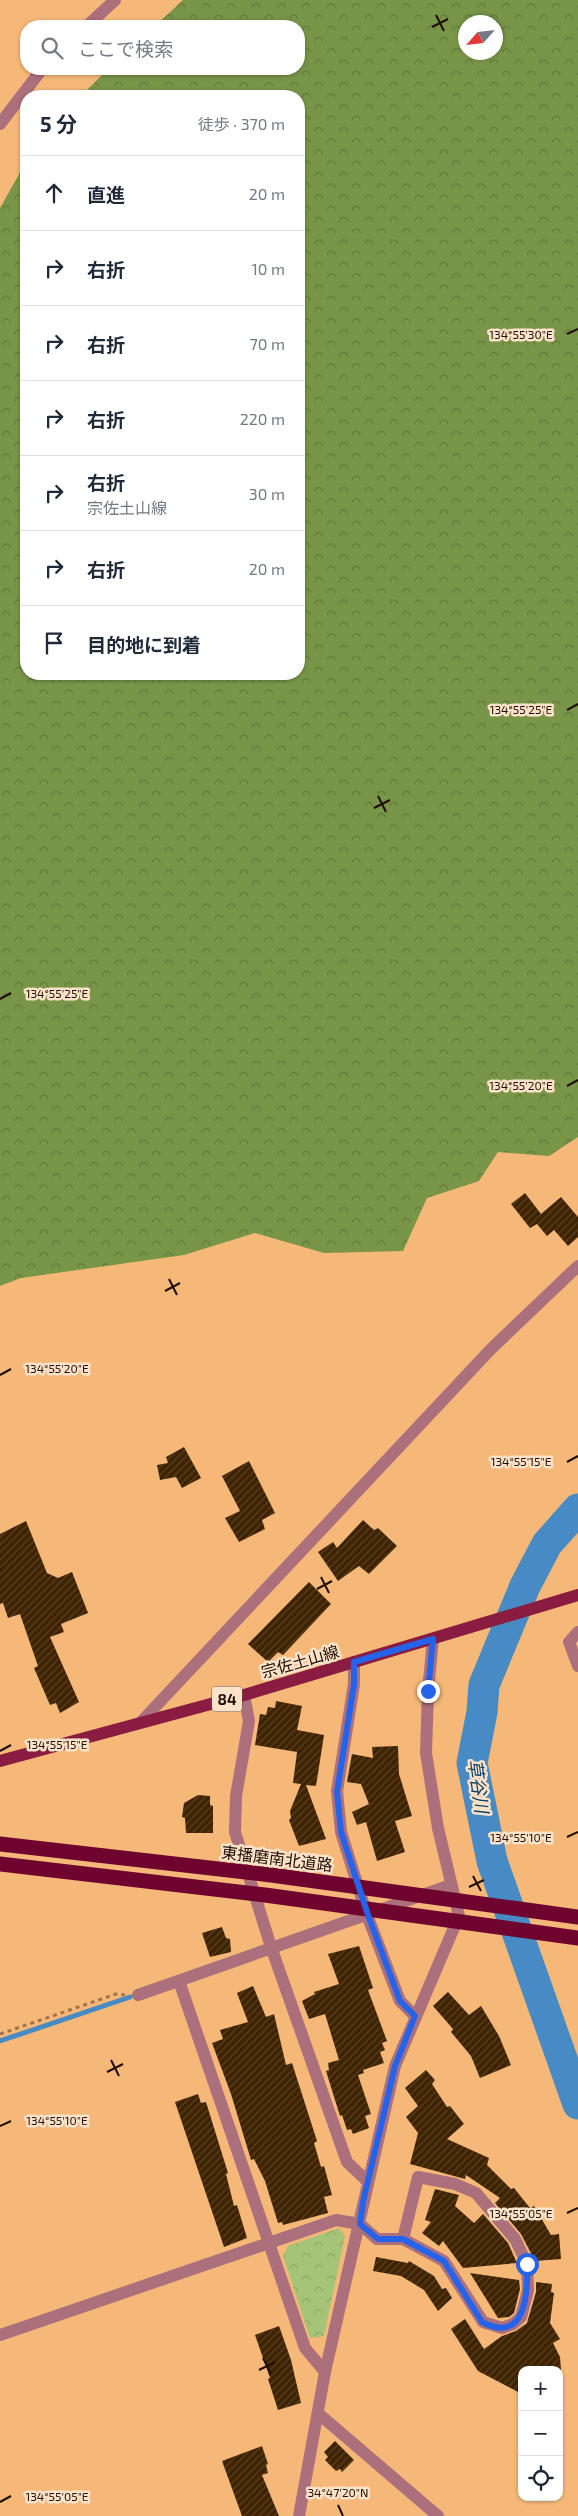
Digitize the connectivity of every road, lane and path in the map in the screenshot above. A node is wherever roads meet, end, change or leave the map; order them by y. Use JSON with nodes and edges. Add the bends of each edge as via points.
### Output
{"nodes":[{"id":1,"x":115,"y":0,"type":"edge"},
{"id":2,"x":93,"y":20,"type":"edge"},
{"id":3,"x":37,"y":75,"type":"edge"},
{"id":4,"x":26,"y":90,"type":"edge"},
{"id":5,"x":20,"y":98,"type":"edge"},
{"id":6,"x":0,"y":124,"type":"edge"},
{"id":7,"x":578,"y":1266,"type":"edge"},
{"id":8,"x":578,"y":1595,"type":"edge"},
{"id":9,"x":578,"y":1632,"type":"edge"},
{"id":10,"x":433,"y":1639,"type":"junction"},
{"id":11,"x":354,"y":1662,"type":"junction"},
{"id":12,"x":578,"y":1666,"type":"edge"},
{"id":13,"x":244,"y":1694,"type":"junction"},
{"id":14,"x":141,"y":1722,"type":"junction"},
{"id":15,"x":0,"y":1761,"type":"edge"},
{"id":16,"x":0,"y":1844,"type":"edge"},
{"id":17,"x":0,"y":1864,"type":"edge"},
{"id":18,"x":451,"y":1885,"type":"junction"},
{"id":19,"x":368,"y":1915,"type":"junction"},
{"id":20,"x":578,"y":1917,"type":"edge"},
{"id":21,"x":578,"y":1938,"type":"edge"},
{"id":22,"x":271,"y":1947,"type":"junction"},
{"id":23,"x":179,"y":1982,"type":"junction"},
{"id":24,"x":138,"y":1995,"type":"joint"},
{"id":25,"x":415,"y":2016,"type":"junction"},
{"id":26,"x":0,"y":2034,"type":"edge"},
{"id":27,"x":367,"y":2182,"type":"junction"},
{"id":28,"x":360,"y":2224,"type":"junction"},
{"id":29,"x":403,"y":2239,"type":"junction"},
{"id":30,"x":269,"y":2242,"type":"junction"},
{"id":31,"x":0,"y":2335,"type":"edge"},
{"id":32,"x":325,"y":2372,"type":"junction"},
{"id":33,"x":319,"y":2414,"type":"junction"},
{"id":34,"x":299,"y":2516,"type":"edge"},
{"id":35,"x":438,"y":2516,"type":"edge"}],
"edges":[{"from":1,"to":2,"type":"street"},
{"from":3,"to":4,"type":"street"},
{"from":5,"to":6,"type":"street"},
{"from":7,"to":14,"type":"street","via":[[491,1348]]},
{"from":8,"to":10,"type":"main road","name":"宗佐土山線","number":"84"},
{"from":9,"to":12,"type":"street","via":[[569,1642]]},
{"from":10,"to":11,"type":"main road","name":"宗佐土山線","number":"84"},
{"from":10,"to":18,"type":"street","via":[[426,1753]]},
{"from":11,"to":13,"type":"main road","name":"宗佐土山線","number":"84"},
{"from":11,"to":19,"type":"street","via":[[354,1684],[337,1792],[341,1832]]},
{"from":13,"to":14,"type":"main road","name":"宗佐土山線","number":"84"},
{"from":13,"to":22,"type":"street","via":[[249,1721],[236,1796],[235,1832]]},
{"from":14,"to":15,"type":"main road","name":"宗佐土山線","number":"84"},
{"from":16,"to":20,"type":"highway","name":"東播磨南北道路","bridge":true,"via":[[271,1874]]},
{"from":17,"to":21,"type":"highway","bridge":true,"via":[[265,1894]]},
{"from":18,"to":19,"type":"street"},
{"from":18,"to":25,"type":"street","via":[[459,1916]]},
{"from":19,"to":22,"type":"street"},
{"from":19,"to":25,"type":"street","via":[[400,2001]]},
{"from":22,"to":23,"type":"street"},
{"from":22,"to":27,"type":"street","via":[[347,2162]]},
{"from":23,"to":24,"type":"street"},
{"from":23,"to":30,"type":"street"},
{"from":24,"to":26,"type":"path","via":[[116,1994]]},
{"from":25,"to":27,"type":"street","via":[[395,2066]]},
{"from":27,"to":28,"type":"street"},
{"from":28,"to":29,"type":"street","via":[[378,2239]]},
{"from":28,"to":30,"type":"street","via":[[336,2220]]},
{"from":28,"to":32,"type":"street"},
{"from":29,"to":29,"type":"street","via":[[444,2261],[482,2322],[502,2328],[521,2317],[528,2290],[527,2264],[515,2239],[476,2193],[455,2184],[418,2177]]},
{"from":30,"to":31,"type":"street"},
{"from":30,"to":32,"type":"street","via":[[305,2348]]},
{"from":32,"to":33,"type":"street"},
{"from":33,"to":34,"type":"street"},
{"from":33,"to":35,"type":"street"}]}
